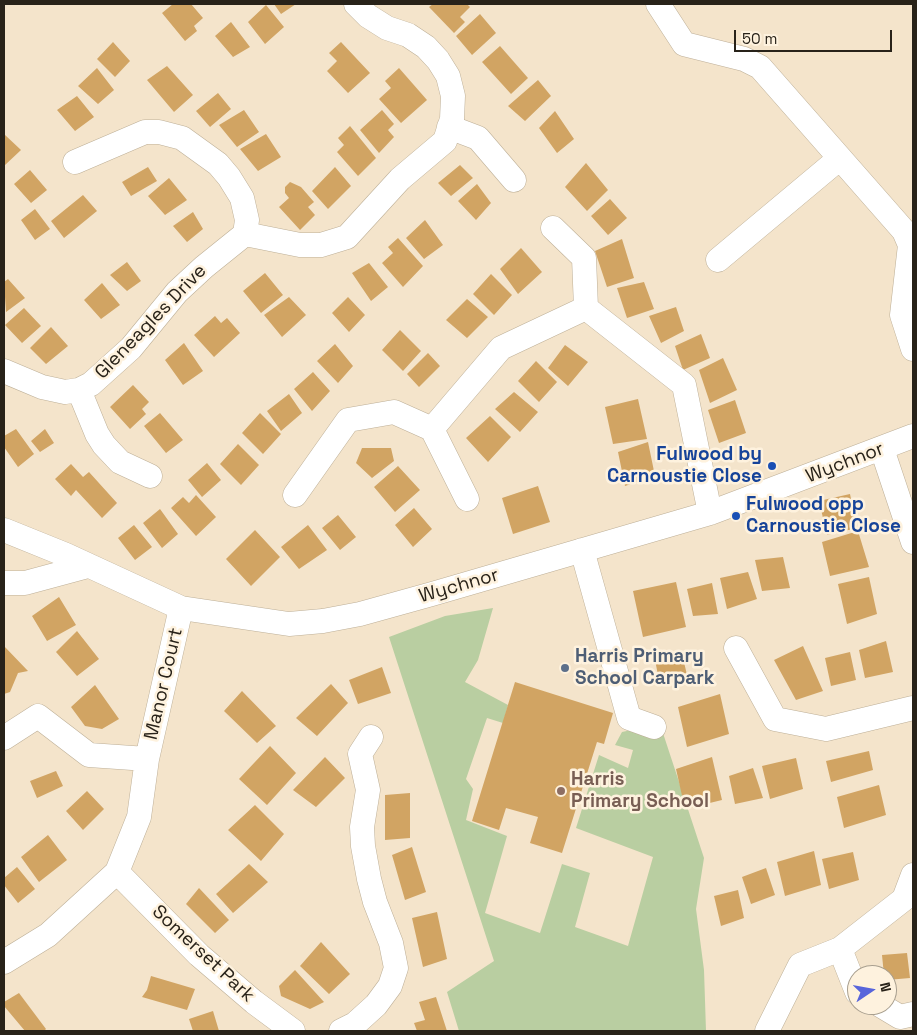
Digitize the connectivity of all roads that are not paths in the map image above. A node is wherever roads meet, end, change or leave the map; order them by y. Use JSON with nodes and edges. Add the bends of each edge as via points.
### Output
{"nodes":[{"id":1,"x":356,"y":4,"type":"edge"},
{"id":2,"x":658,"y":4,"type":"edge"},
{"id":3,"x":450,"y":127,"type":"junction"},
{"id":4,"x":840,"y":158,"type":"junction"},
{"id":5,"x":75,"y":162,"type":"dead end"},
{"id":6,"x":514,"y":180,"type":"dead end"},
{"id":7,"x":552,"y":228,"type":"dead end"},
{"id":8,"x":245,"y":234,"type":"junction"},
{"id":9,"x":718,"y":260,"type":"dead end"},
{"id":10,"x":586,"y":308,"type":"junction"},
{"id":11,"x":913,"y":349,"type":"edge"},
{"id":12,"x":4,"y":371,"type":"edge"},
{"id":13,"x":79,"y":390,"type":"junction"},
{"id":14,"x":432,"y":429,"type":"junction"},
{"id":15,"x":913,"y":436,"type":"edge"},
{"id":16,"x":882,"y":449,"type":"junction"},
{"id":17,"x":150,"y":476,"type":"dead end"},
{"id":18,"x":295,"y":495,"type":"dead end"},
{"id":19,"x":467,"y":499,"type":"dead end"},
{"id":20,"x":710,"y":513,"type":"junction"},
{"id":21,"x":4,"y":530,"type":"edge"},
{"id":22,"x":913,"y":542,"type":"edge"},
{"id":23,"x":582,"y":550,"type":"junction"},
{"id":24,"x":88,"y":566,"type":"junction"},
{"id":25,"x":4,"y":583,"type":"edge"},
{"id":26,"x":181,"y":608,"type":"junction"},
{"id":27,"x":736,"y":648,"type":"dead end"},
{"id":28,"x":913,"y":708,"type":"edge"},
{"id":29,"x":654,"y":727,"type":"dead end"},
{"id":30,"x":371,"y":737,"type":"dead end"},
{"id":31,"x":4,"y":738,"type":"edge"},
{"id":32,"x":147,"y":759,"type":"junction"},
{"id":33,"x":117,"y":872,"type":"junction"},
{"id":34,"x":913,"y":875,"type":"edge"},
{"id":35,"x":840,"y":949,"type":"junction"},
{"id":36,"x":4,"y":962,"type":"edge"},
{"id":37,"x":847,"y":967,"type":"edge"},
{"id":38,"x":897,"y":1014,"type":"edge"},
{"id":39,"x":913,"y":1014,"type":"edge"},
{"id":40,"x":293,"y":1031,"type":"edge"},
{"id":41,"x":340,"y":1031,"type":"edge"},
{"id":42,"x":767,"y":1031,"type":"edge"}],
"edges":[{"from":1,"to":3,"type":"street","via":[[387,28],[426,48],[438,60],[448,76],[453,96]]},
{"from":2,"to":4,"type":"street","via":[[684,44],[744,59],[760,67]]},
{"from":3,"to":6,"type":"street","via":[[478,138]]},
{"from":3,"to":8,"type":"street","via":[[445,141],[400,179],[347,237],[321,245],[300,245]]},
{"from":4,"to":9,"type":"street"},
{"from":4,"to":11,"type":"street","via":[[908,238],[910,245],[902,314]]},
{"from":5,"to":8,"type":"street","via":[[145,132],[182,138],[218,164],[234,184],[242,198],[247,220]]},
{"from":7,"to":10,"type":"street","via":[[584,258]]},
{"from":8,"to":13,"type":"street","name":"Gleneagles Drive","via":[[177,292],[131,348],[91,384]]},
{"from":10,"to":14,"type":"street","via":[[501,348]]},
{"from":10,"to":20,"type":"street","via":[[684,385]]},
{"from":12,"to":13,"type":"street","name":"Gleneagles Drive","via":[[65,392]]},
{"from":13,"to":17,"type":"street","name":"Gleneagles Drive","via":[[104,445],[120,462]]},
{"from":14,"to":18,"type":"street","via":[[394,412],[348,420]]},
{"from":14,"to":19,"type":"street"},
{"from":15,"to":16,"type":"street","name":"Wychnor"},
{"from":16,"to":20,"type":"street","name":"Wychnor"},
{"from":16,"to":22,"type":"street"},
{"from":20,"to":23,"type":"street","name":"Wychnor"},
{"from":21,"to":24,"type":"street","name":"Wychnor"},
{"from":23,"to":26,"type":"street","name":"Wychnor","via":[[396,604],[322,621],[289,624]]},
{"from":23,"to":29,"type":"street","via":[[629,718]]},
{"from":24,"to":25,"type":"street","via":[[25,583]]},
{"from":24,"to":26,"type":"street","name":"Wychnor"},
{"from":26,"to":32,"type":"street","name":"Manor Court"},
{"from":27,"to":28,"type":"street","via":[[775,719],[826,730]]},
{"from":30,"to":41,"type":"street","via":[[360,754],[368,790],[363,846],[369,879],[396,968],[390,986],[376,1005],[355,1024]]},
{"from":31,"to":32,"type":"street","name":"Manor Court","via":[[38,716],[90,755]]},
{"from":32,"to":33,"type":"street","name":"Manor Court","via":[[139,817]]},
{"from":33,"to":36,"type":"street","name":"Manor Court","via":[[48,935]]},
{"from":33,"to":40,"type":"street","name":"Somerset Park","via":[[199,956]]},
{"from":34,"to":35,"type":"street","via":[[904,899]]},
{"from":35,"to":37,"type":"street"},
{"from":35,"to":42,"type":"street","via":[[800,965]]},
{"from":38,"to":39,"type":"street"}]}
